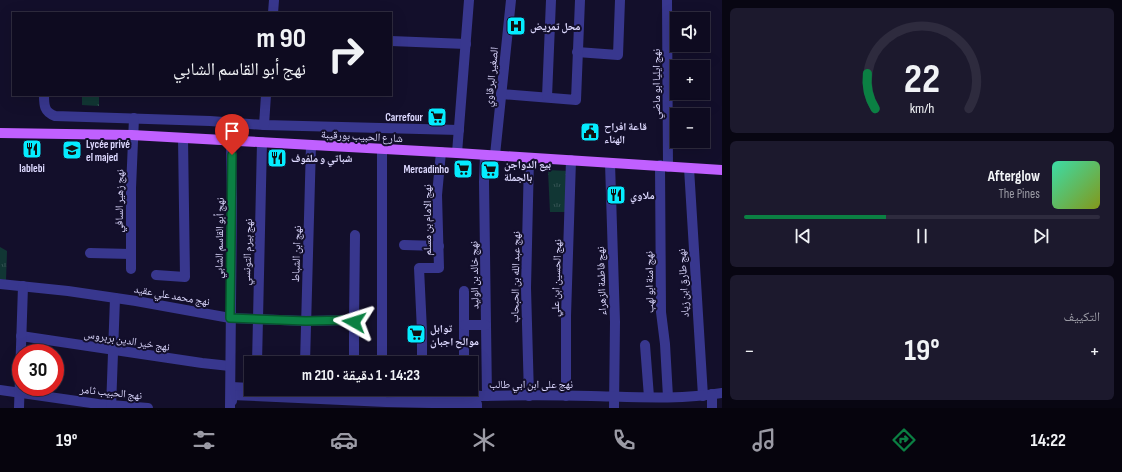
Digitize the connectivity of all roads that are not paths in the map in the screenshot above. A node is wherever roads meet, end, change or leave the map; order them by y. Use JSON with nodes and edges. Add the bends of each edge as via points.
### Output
{"nodes":[{"id":1,"x":274,"y":0,"type":"edge"},
{"id":2,"x":469,"y":0,"type":"edge"},
{"id":3,"x":511,"y":0,"type":"edge"},
{"id":4,"x":551,"y":0,"type":"edge"},
{"id":5,"x":580,"y":0,"type":"edge"},
{"id":6,"x":620,"y":0,"type":"edge"},
{"id":7,"x":667,"y":0,"type":"edge"},
{"id":8,"x":272,"y":12,"type":"edge"},
{"id":9,"x":392,"y":41,"type":"edge"},
{"id":10,"x":466,"y":44,"type":"junction"},
{"id":11,"x":577,"y":52,"type":"junction"},
{"id":12,"x":501,"y":94,"type":"junction"},
{"id":13,"x":44,"y":96,"type":"edge"},
{"id":14,"x":266,"y":96,"type":"edge"},
{"id":15,"x":547,"y":97,"type":"junction"},
{"id":16,"x":134,"y":118,"type":"junction"},
{"id":17,"x":264,"y":125,"type":"junction"},
{"id":18,"x":459,"y":130,"type":"junction"},
{"id":19,"x":0,"y":133,"type":"edge"},
{"id":20,"x":132,"y":134,"type":"junction"},
{"id":21,"x":183,"y":138,"type":"junction"},
{"id":22,"x":231,"y":140,"type":"junction"},
{"id":23,"x":262,"y":142,"type":"junction"},
{"id":24,"x":311,"y":145,"type":"junction"},
{"id":25,"x":382,"y":149,"type":"junction"},
{"id":26,"x":441,"y":152,"type":"junction"},
{"id":27,"x":458,"y":153,"type":"junction"},
{"id":28,"x":490,"y":155,"type":"junction"},
{"id":29,"x":528,"y":158,"type":"junction"},
{"id":30,"x":571,"y":160,"type":"junction"},
{"id":31,"x":610,"y":163,"type":"junction"},
{"id":32,"x":664,"y":166,"type":"junction"},
{"id":33,"x":689,"y":168,"type":"junction"},
{"id":34,"x":722,"y":170,"type":"edge"},
{"id":35,"x":355,"y":235,"type":"dead end"},
{"id":36,"x":404,"y":245,"type":"dead end"},
{"id":37,"x":439,"y":246,"type":"junction"},
{"id":38,"x":90,"y":252,"type":"dead end"},
{"id":39,"x":131,"y":254,"type":"junction"},
{"id":40,"x":130,"y":269,"type":"dead end"},
{"id":41,"x":156,"y":275,"type":"dead end"},
{"id":42,"x":0,"y":284,"type":"edge"},
{"id":43,"x":24,"y":286,"type":"junction"},
{"id":44,"x":464,"y":291,"type":"dead end"},
{"id":45,"x":115,"y":298,"type":"junction"},
{"id":46,"x":230,"y":318,"type":"junction"},
{"id":47,"x":257,"y":319,"type":"junction"},
{"id":48,"x":306,"y":321,"type":"junction"},
{"id":49,"x":354,"y":322,"type":"junction"},
{"id":50,"x":464,"y":325,"type":"junction"},
{"id":51,"x":486,"y":325,"type":"junction"},
{"id":52,"x":21,"y":336,"type":"junction"},
{"id":53,"x":21,"y":344,"type":"edge"},
{"id":54,"x":645,"y":345,"type":"dead end"},
{"id":55,"x":113,"y":350,"type":"junction"},
{"id":56,"x":257,"y":356,"type":"edge"},
{"id":57,"x":305,"y":356,"type":"edge"},
{"id":58,"x":354,"y":356,"type":"edge"},
{"id":59,"x":382,"y":356,"type":"edge"},
{"id":60,"x":422,"y":356,"type":"edge"},
{"id":61,"x":464,"y":356,"type":"edge"},
{"id":62,"x":230,"y":366,"type":"junction"},
{"id":63,"x":230,"y":387,"type":"junction"},
{"id":64,"x":244,"y":388,"type":"edge"},
{"id":65,"x":0,"y":390,"type":"edge"},
{"id":66,"x":12,"y":392,"type":"edge"},
{"id":67,"x":712,"y":394,"type":"edge"},
{"id":68,"x":478,"y":395,"type":"edge"},
{"id":69,"x":20,"y":396,"type":"edge"},
{"id":70,"x":41,"y":396,"type":"edge"},
{"id":71,"x":484,"y":396,"type":"junction"},
{"id":72,"x":529,"y":396,"type":"junction"},
{"id":73,"x":566,"y":396,"type":"junction"},
{"id":74,"x":651,"y":397,"type":"junction"},
{"id":75,"x":668,"y":397,"type":"junction"},
{"id":76,"x":614,"y":403,"type":"edge"},
{"id":77,"x":450,"y":405,"type":"edge"},
{"id":78,"x":111,"y":406,"type":"edge"},
{"id":79,"x":19,"y":408,"type":"edge"},
{"id":80,"x":148,"y":408,"type":"edge"},
{"id":81,"x":231,"y":408,"type":"edge"},
{"id":82,"x":477,"y":408,"type":"edge"},
{"id":83,"x":481,"y":408,"type":"edge"},
{"id":84,"x":654,"y":408,"type":"edge"},
{"id":85,"x":712,"y":408,"type":"edge"}],
"edges":[{"from":1,"to":8,"type":"street"},
{"from":2,"to":10,"type":"street"},
{"from":3,"to":12,"type":"street","name":"الصغير البرقاوي"},
{"from":4,"to":15,"type":"street"},
{"from":5,"to":11,"type":"street"},
{"from":6,"to":11,"type":"street","via":[[618,55]]},
{"from":7,"to":32,"type":"street","name":"نهج ايليا ابو ماضي"},
{"from":9,"to":10,"type":"street"},
{"from":10,"to":18,"type":"street"},
{"from":11,"to":15,"type":"street","via":[[576,100]]},
{"from":12,"to":15,"type":"street"},
{"from":12,"to":28,"type":"street","name":"الصغير البرقاوي"},
{"from":13,"to":16,"type":"street","via":[[46,110],[55,116]]},
{"from":14,"to":17,"type":"street"},
{"from":16,"to":17,"type":"street"},
{"from":16,"to":20,"type":"street","name":"نهج زهير السافي"},
{"from":17,"to":18,"type":"street"},
{"from":18,"to":27,"type":"street"},
{"from":19,"to":20,"type":"main road","name":"شارع الحبيب بورقيبة"},
{"from":20,"to":21,"type":"main road","name":"شارع الحبيب بورقيبة"},
{"from":20,"to":39,"type":"street","name":"نهج زهير السافي"},
{"from":21,"to":22,"type":"main road","name":"شارع الحبيب بورقيبة"},
{"from":21,"to":41,"type":"street","via":[[185,277]]},
{"from":22,"to":23,"type":"main road","name":"شارع الحبيب بورقيبة"},
{"from":22,"to":46,"type":"street","name":"نهج أبو القاسم الشابي"},
{"from":23,"to":24,"type":"main road","name":"شارع الحبيب بورقيبة"},
{"from":23,"to":47,"type":"street","name":"نهج بيرم التونسي"},
{"from":24,"to":25,"type":"main road","name":"شارع الحبيب بورقيبة"},
{"from":24,"to":48,"type":"street","name":"نهج ابن الشباط"},
{"from":25,"to":26,"type":"main road","name":"شارع الحبيب بورقيبة"},
{"from":25,"to":59,"type":"street"},
{"from":26,"to":27,"type":"main road","name":"شارع الحبيب بورقيبة"},
{"from":26,"to":37,"type":"street","name":"نهج الامام بن مسلم","via":[[437,195]]},
{"from":27,"to":28,"type":"main road","name":"شارع الحبيب بورقيبة"},
{"from":28,"to":29,"type":"main road","name":"شارع الحبيب بورقيبة"},
{"from":28,"to":51,"type":"street","name":"نهج خالد بن الوليد","via":[[484,182]]},
{"from":29,"to":30,"type":"main road","name":"شارع الحبيب بورقيبة"},
{"from":29,"to":72,"type":"street","name":"نهج عبد الله بن الحبحاب","via":[[526,288]]},
{"from":30,"to":31,"type":"main road","name":"شارع الحبيب بورقيبة"},
{"from":30,"to":73,"type":"street","name":"نهج الحسين ابن علي"},
{"from":31,"to":32,"type":"main road","name":"شارع الحبيب بورقيبة"},
{"from":31,"to":76,"type":"street","name":"نهج فاطمة الزهراء","via":[[615,322]]},
{"from":32,"to":33,"type":"main road","name":"شارع الحبيب بورقيبة"},
{"from":32,"to":75,"type":"street","name":"نهج امنة ابو لهب","via":[[661,312]]},
{"from":33,"to":34,"type":"main road","name":"شارع الحبيب بورقيبة"},
{"from":33,"to":67,"type":"street","name":"نهج طارق ابن زياد"},
{"from":35,"to":49,"type":"street"},
{"from":36,"to":37,"type":"street"},
{"from":37,"to":60,"type":"street","name":"نهج الامام بن مسلم","via":[[439,268],[419,268]]},
{"from":38,"to":39,"type":"street"},
{"from":39,"to":40,"type":"street","name":"نهج زهير السافي"},
{"from":42,"to":43,"type":"street","name":"نهج محمد علي عقيد"},
{"from":43,"to":45,"type":"street","name":"نهج محمد علي عقيد"},
{"from":43,"to":52,"type":"street"},
{"from":44,"to":50,"type":"street"},
{"from":45,"to":46,"type":"street","name":"نهج محمد علي عقيد"},
{"from":45,"to":55,"type":"street"},
{"from":46,"to":47,"type":"street","name":"نهج محمد علي عقيد"},
{"from":46,"to":62,"type":"street","name":"نهج أبو القاسم الشابي"},
{"from":47,"to":48,"type":"street","name":"نهج محمد علي عقيد"},
{"from":47,"to":56,"type":"street","name":"نهج بيرم التونسي"},
{"from":48,"to":49,"type":"street","name":"نهج محمد علي عقيد"},
{"from":48,"to":57,"type":"street","name":"نهج ابن الشباط"},
{"from":49,"to":58,"type":"street"},
{"from":50,"to":51,"type":"street"},
{"from":50,"to":61,"type":"street"},
{"from":51,"to":71,"type":"street","name":"نهج خالد بن الوليد"},
{"from":52,"to":53,"type":"street"},
{"from":52,"to":55,"type":"street","name":"نهج خير الدين بربروس"},
{"from":54,"to":74,"type":"street"},
{"from":55,"to":62,"type":"street","name":"نهج خير الدين بربروس"},
{"from":55,"to":78,"type":"street"},
{"from":62,"to":63,"type":"street","name":"نهج أبو القاسم الشابي"},
{"from":63,"to":64,"type":"street"},
{"from":63,"to":81,"type":"street","name":"نهج أبو القاسم الشابي"},
{"from":65,"to":66,"type":"street","name":"نهج الحبيب ثامر"},
{"from":67,"to":75,"type":"street","name":"نهج على ابن ابي طالب"},
{"from":67,"to":85,"type":"street","name":"نهج طارق ابن زياد"},
{"from":68,"to":71,"type":"street","name":"نهج على ابن ابي طالب"},
{"from":69,"to":79,"type":"street"},
{"from":70,"to":78,"type":"street","name":"نهج الحبيب ثامر"},
{"from":71,"to":72,"type":"street","name":"نهج على ابن ابي طالب"},
{"from":71,"to":83,"type":"street","name":"نهج خالد بن الوليد"},
{"from":72,"to":73,"type":"street","name":"نهج على ابن ابي طالب"},
{"from":73,"to":76,"type":"street","name":"نهج على ابن ابي طالب"},
{"from":74,"to":75,"type":"street","name":"نهج على ابن ابي طالب"},
{"from":74,"to":76,"type":"street","name":"نهج على ابن ابي طالب"},
{"from":74,"to":84,"type":"street"},
{"from":77,"to":81,"type":"street","via":[[232,395]]},
{"from":77,"to":82,"type":"street","via":[[477,404]]},
{"from":78,"to":80,"type":"street","name":"نهج الحبيب ثامر"}]}
